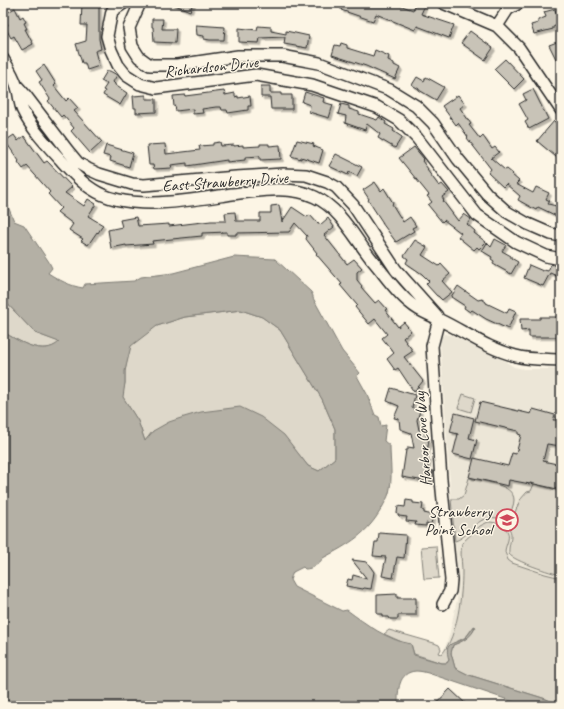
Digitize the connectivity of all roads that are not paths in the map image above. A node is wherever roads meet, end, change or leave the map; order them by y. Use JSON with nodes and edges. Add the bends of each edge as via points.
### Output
{"nodes":[{"id":1,"x":124,"y":3,"type":"edge"},
{"id":2,"x":140,"y":3,"type":"edge"},
{"id":3,"x":443,"y":3,"type":"edge"},
{"id":4,"x":519,"y":3,"type":"edge"},
{"id":5,"x":497,"y":26,"type":"junction"},
{"id":6,"x":3,"y":59,"type":"edge"},
{"id":7,"x":17,"y":87,"type":"junction"},
{"id":8,"x":561,"y":110,"type":"edge"},
{"id":9,"x":561,"y":236,"type":"edge"},
{"id":10,"x":561,"y":258,"type":"edge"},
{"id":11,"x":439,"y":319,"type":"junction"},
{"id":12,"x":561,"y":360,"type":"edge"},
{"id":13,"x":443,"y":604,"type":"dead end"}],
"edges":[{"from":1,"to":10,"type":"street","name":"Richardson Drive","via":[[112,11],[107,36],[118,65],[126,75],[140,84],[156,88],[256,75],[312,85],[377,107],[399,120],[417,138],[477,215],[516,242],[546,256]]},
{"from":2,"to":9,"type":"street","name":"Richardson Drive","via":[[129,28],[132,46],[139,57],[150,65],[177,65],[238,56],[282,56],[319,63],[390,90],[416,106],[433,123],[487,194],[507,212],[528,224]]},
{"from":3,"to":5,"type":"street"},
{"from":4,"to":5,"type":"street","via":[[508,9]]},
{"from":5,"to":8,"type":"street","via":[[519,48]]},
{"from":6,"to":7,"type":"street","name":"East Strawberry Drive"},
{"from":7,"to":11,"type":"street","name":"East Strawberry Drive","via":[[78,163],[132,184],[283,174],[306,175],[327,182],[336,187],[353,205],[396,270]]},
{"from":7,"to":11,"type":"street","name":"East Strawberry Drive","via":[[22,110],[34,128],[70,170],[92,190],[117,200],[132,202],[180,202],[274,190],[302,192],[313,196],[338,214],[372,260],[410,303]]},
{"from":11,"to":12,"type":"street","name":"East Strawberry Drive","via":[[500,351],[533,359]]},
{"from":11,"to":13,"type":"street","name":"Harbor Cove Way","via":[[432,346],[451,580],[450,591]]}]}
